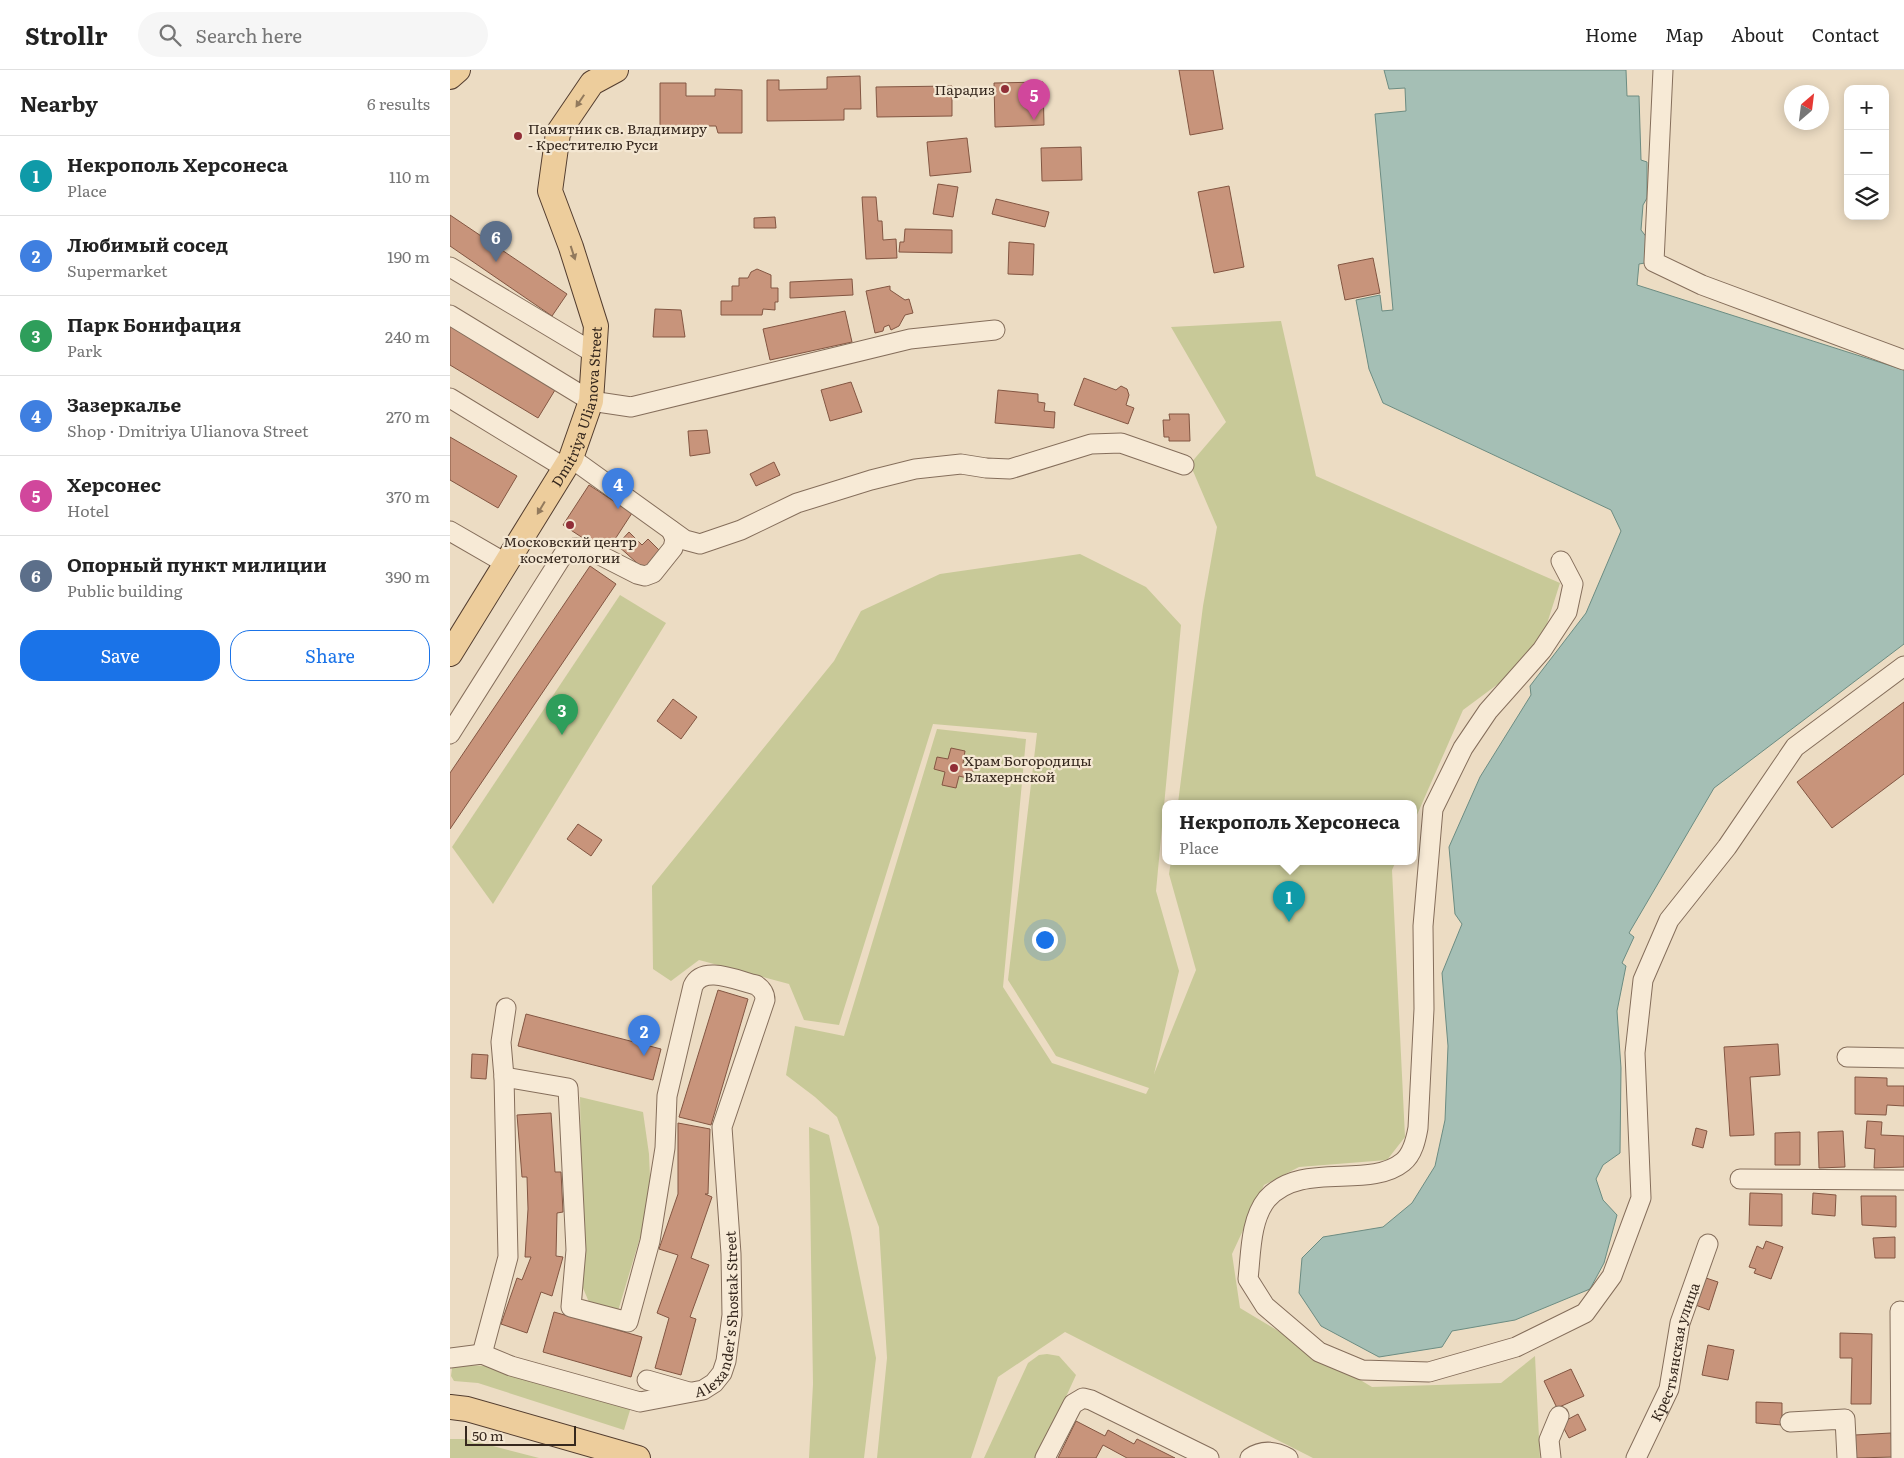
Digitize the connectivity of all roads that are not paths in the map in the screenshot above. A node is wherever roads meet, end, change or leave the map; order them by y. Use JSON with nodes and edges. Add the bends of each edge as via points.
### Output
{"nodes":[{"id":1,"x":458,"y":70,"type":"edge"},
{"id":2,"x":616,"y":70,"type":"edge"},
{"id":3,"x":1663,"y":70,"type":"edge"},
{"id":4,"x":450,"y":76,"type":"edge"},
{"id":5,"x":450,"y":267,"type":"edge"},
{"id":6,"x":450,"y":315,"type":"edge"},
{"id":7,"x":995,"y":330,"type":"dead end"},
{"id":8,"x":594,"y":353,"type":"junction"},
{"id":9,"x":1904,"y":360,"type":"edge"},
{"id":10,"x":450,"y":398,"type":"edge"},
{"id":11,"x":591,"y":401,"type":"junction"},
{"id":12,"x":568,"y":463,"type":"junction"},
{"id":13,"x":1184,"y":465,"type":"dead end"},
{"id":14,"x":671,"y":530,"type":"junction"},
{"id":15,"x":450,"y":531,"type":"edge"},
{"id":16,"x":1561,"y":561,"type":"dead end"},
{"id":17,"x":507,"y":564,"type":"junction"},
{"id":18,"x":450,"y":654,"type":"edge"},
{"id":19,"x":1904,"y":666,"type":"edge"},
{"id":20,"x":450,"y":734,"type":"edge"},
{"id":21,"x":506,"y":1008,"type":"dead end"},
{"id":22,"x":1847,"y":1057,"type":"dead end"},
{"id":23,"x":1904,"y":1058,"type":"edge"},
{"id":24,"x":504,"y":1076,"type":"junction"},
{"id":25,"x":1740,"y":1179,"type":"dead end"},
{"id":26,"x":1904,"y":1180,"type":"edge"},
{"id":27,"x":1708,"y":1244,"type":"dead end"},
{"id":28,"x":1900,"y":1311,"type":"dead end"},
{"id":29,"x":482,"y":1354,"type":"junction"},
{"id":30,"x":450,"y":1358,"type":"edge"},
{"id":31,"x":647,"y":1380,"type":"dead end"},
{"id":32,"x":690,"y":1392,"type":"junction"},
{"id":33,"x":450,"y":1407,"type":"edge"},
{"id":34,"x":1559,"y":1416,"type":"dead end"},
{"id":35,"x":1790,"y":1422,"type":"dead end"},
{"id":36,"x":638,"y":1458,"type":"edge"},
{"id":37,"x":1045,"y":1458,"type":"edge"},
{"id":38,"x":1209,"y":1458,"type":"edge"},
{"id":39,"x":1250,"y":1458,"type":"edge"},
{"id":40,"x":1288,"y":1458,"type":"edge"},
{"id":41,"x":1551,"y":1458,"type":"edge"},
{"id":42,"x":1636,"y":1458,"type":"edge"},
{"id":43,"x":1847,"y":1458,"type":"edge"},
{"id":44,"x":1902,"y":1458,"type":"edge"}],
"edges":[{"from":1,"to":4,"type":"main road"},
{"from":2,"to":8,"type":"main road","name":"Dmitriya Ulianova Street","one_way":true,"via":[[592,84],[558,133],[550,191],[596,326]]},
{"from":3,"to":9,"type":"street","via":[[1654,262],[1702,285]]},
{"from":5,"to":8,"type":"street"},
{"from":6,"to":11,"type":"street"},
{"from":7,"to":11,"type":"street","via":[[910,339],[631,406]]},
{"from":8,"to":11,"type":"main road","name":"Dmitriya Ulianova Street"},
{"from":10,"to":12,"type":"street"},
{"from":11,"to":12,"type":"main road","name":"Dmitriya Ulianova Street"},
{"from":12,"to":14,"type":"street"},
{"from":12,"to":17,"type":"main road","name":"Dmitriya Ulianova Street","one_way":true},
{"from":13,"to":14,"type":"street","via":[[1121,443],[1091,444],[1010,469],[962,464],[916,469],[870,480],[797,503],[741,530],[700,544],[685,540]]},
{"from":14,"to":20,"type":"street","via":[[675,539],[673,548],[652,573],[645,576],[588,549],[575,548],[563,555]]},
{"from":15,"to":17,"type":"street"},
{"from":16,"to":19,"type":"street","via":[[1573,584],[1567,612],[1542,650],[1488,711],[1463,748],[1433,809],[1423,926],[1424,1010],[1418,1128],[1414,1144],[1405,1161],[1386,1172],[1303,1179],[1283,1187],[1267,1199],[1256,1221],[1248,1279],[1265,1306],[1319,1352],[1362,1370],[1429,1372],[1516,1347],[1585,1313],[1612,1276],[1641,1198],[1635,1054],[1643,980],[1669,920],[1727,847],[1795,746]]},
{"from":17,"to":18,"type":"main road","name":"Dmitriya Ulianova Street"},
{"from":21,"to":24,"type":"street","via":[[501,1042]]},
{"from":22,"to":23,"type":"street"},
{"from":24,"to":29,"type":"street","via":[[508,1257]]},
{"from":24,"to":32,"type":"street","name":"Alexander's Shostak Street","via":[[568,1088],[576,1250],[571,1306],[628,1322],[650,1241],[665,1148],[667,1096],[693,986],[703,975],[713,974],[756,985],[765,996],[722,1126],[732,1254],[732,1315],[726,1361],[714,1383],[703,1390]]},
{"from":25,"to":26,"type":"street"},
{"from":27,"to":42,"type":"street","name":"Крестьянская улица","via":[[1680,1323],[1669,1390]]},
{"from":28,"to":44,"type":"street"},
{"from":29,"to":30,"type":"street","name":"Alexander's Shostak Street"},
{"from":29,"to":32,"type":"street","name":"Alexander's Shostak Street","via":[[511,1366],[640,1402]]},
{"from":31,"to":32,"type":"street"},
{"from":33,"to":36,"type":"main road","via":[[467,1409]]},
{"from":34,"to":41,"type":"street","via":[[1549,1440]]},
{"from":35,"to":43,"type":"street","via":[[1845,1419]]},
{"from":37,"to":38,"type":"street","via":[[1073,1404],[1083,1398]]},
{"from":39,"to":40,"type":"street","via":[[1272,1452]]}]}
